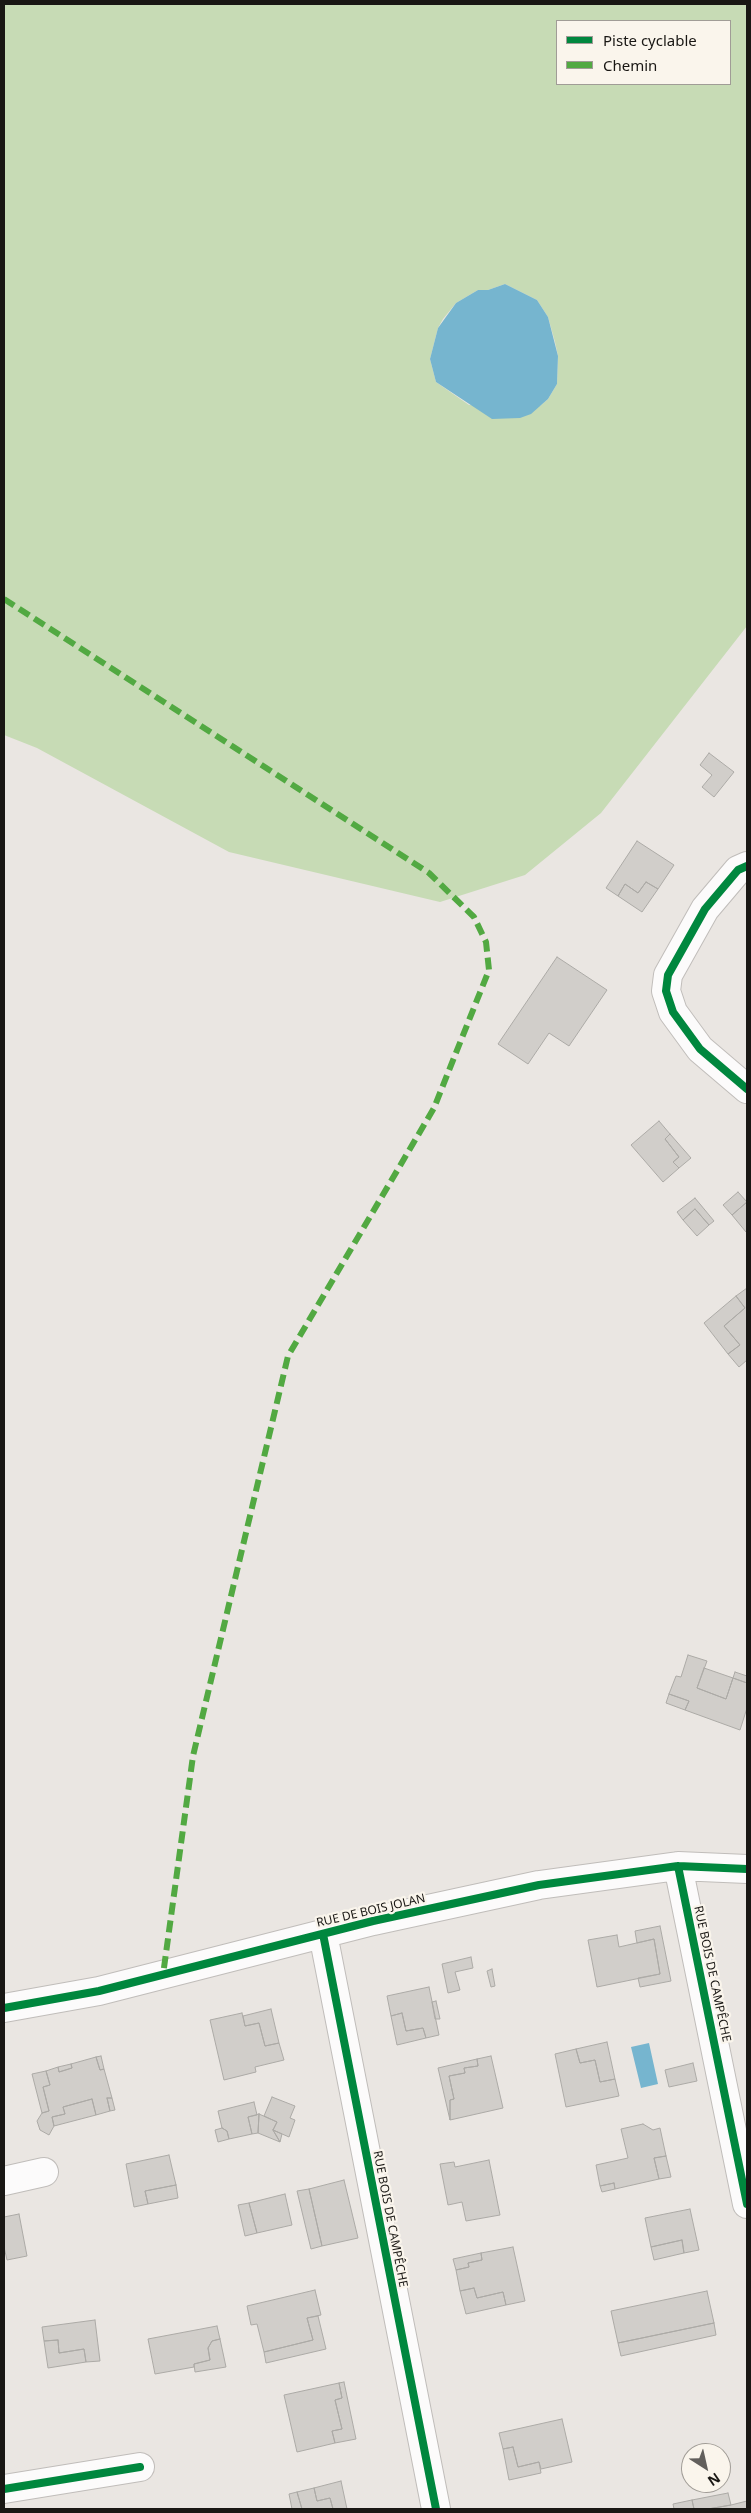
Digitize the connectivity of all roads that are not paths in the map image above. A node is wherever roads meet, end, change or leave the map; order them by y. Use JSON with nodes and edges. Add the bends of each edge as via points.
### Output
{"nodes":[{"id":1,"x":747,"y":866,"type":"edge"},
{"id":2,"x":744,"y":1084,"type":"edge"},
{"id":3,"x":678,"y":1866,"type":"junction"},
{"id":4,"x":747,"y":1869,"type":"edge"},
{"id":5,"x":323,"y":1934,"type":"junction"},
{"id":6,"x":4,"y":2008,"type":"edge"},
{"id":7,"x":44,"y":2172,"type":"dead end"},
{"id":8,"x":4,"y":2181,"type":"edge"},
{"id":9,"x":747,"y":2204,"type":"edge"},
{"id":10,"x":140,"y":2467,"type":"dead end"},
{"id":11,"x":4,"y":2489,"type":"edge"},
{"id":12,"x":436,"y":2509,"type":"edge"}],
"edges":[{"from":1,"to":2,"type":"street","via":[[738,870],[705,909],[668,975],[666,991],[672,1012],[700,1049]]},
{"from":3,"to":4,"type":"street","name":"RUE DE BOIS JOLAN"},
{"from":3,"to":5,"type":"street","name":"RUE DE BOIS JOLAN","via":[[539,1885]]},
{"from":3,"to":9,"type":"street","name":"RUE BOIS DE CAMPÊCHE"},
{"from":5,"to":6,"type":"street","name":"RUE DE BOIS JOLAN","via":[[99,1991]]},
{"from":5,"to":12,"type":"street","name":"RUE BOIS DE CAMPÊCHE"},
{"from":7,"to":8,"type":"street"},
{"from":10,"to":11,"type":"street"}]}
